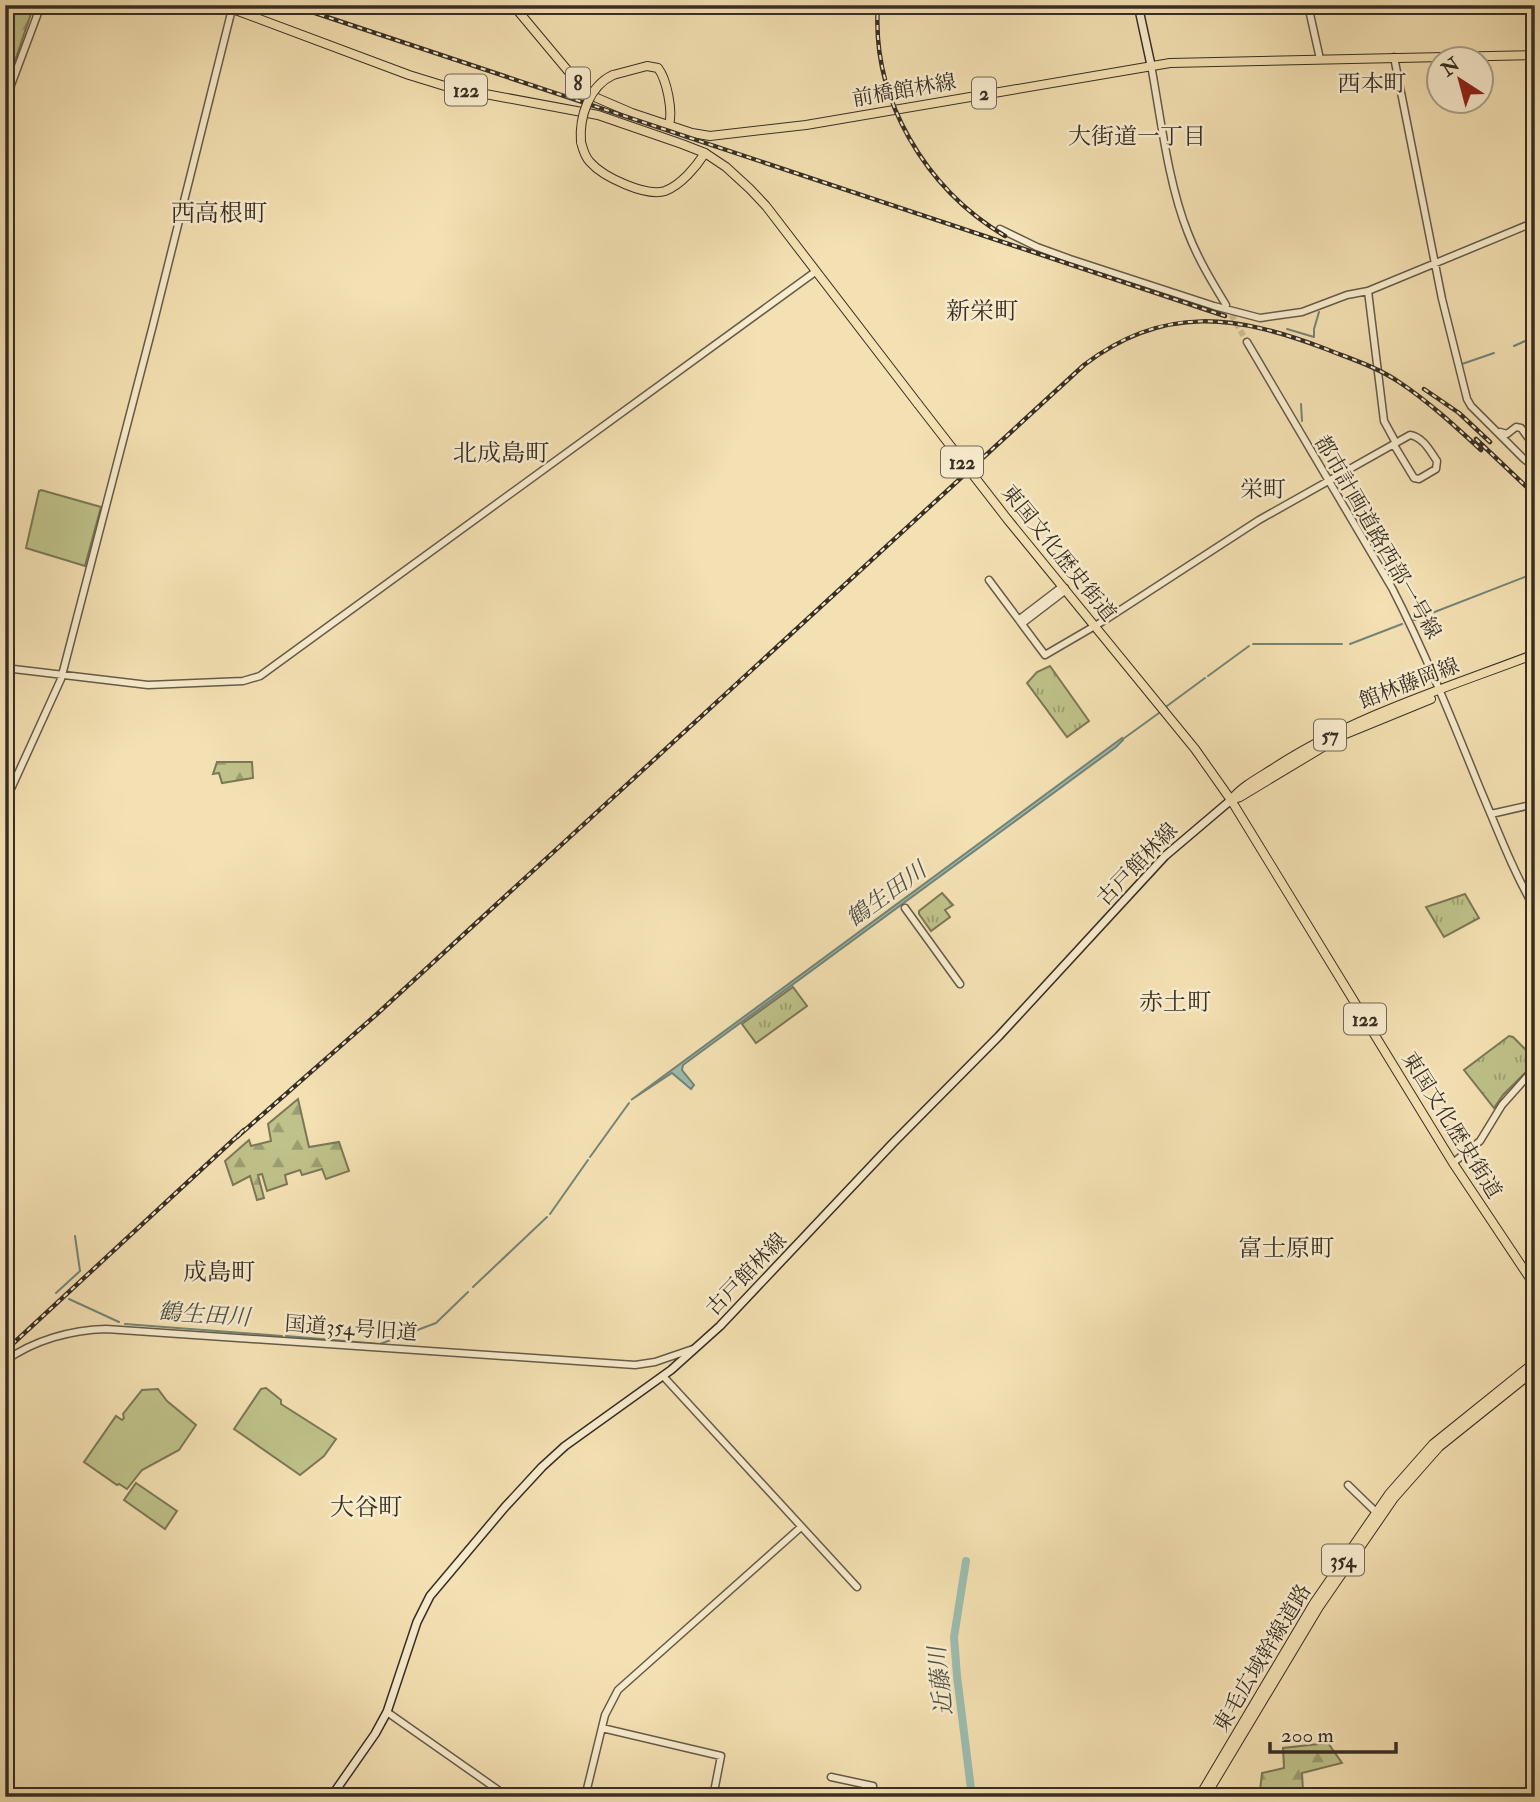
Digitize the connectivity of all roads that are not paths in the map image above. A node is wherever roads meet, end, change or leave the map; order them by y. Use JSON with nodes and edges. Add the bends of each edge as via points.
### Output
{"nodes":[{"id":1,"x":41,"y":5,"type":"edge"},
{"id":2,"x":222,"y":5,"type":"edge"},
{"id":3,"x":513,"y":5,"type":"edge"},
{"id":4,"x":1138,"y":5,"type":"edge"},
{"id":5,"x":1308,"y":5,"type":"edge"},
{"id":6,"x":232,"y":9,"type":"junction"},
{"id":7,"x":1535,"y":55,"type":"edge"},
{"id":8,"x":1394,"y":57,"type":"junction"},
{"id":9,"x":1320,"y":59,"type":"junction"},
{"id":10,"x":1150,"y":65,"type":"junction"},
{"id":11,"x":669,"y":125,"type":"junction"},
{"id":12,"x":705,"y":153,"type":"junction"},
{"id":13,"x":1535,"y":222,"type":"edge"},
{"id":14,"x":1000,"y":229,"type":"dead end"},
{"id":15,"x":5,"y":231,"type":"edge"},
{"id":16,"x":1435,"y":265,"type":"junction"},
{"id":17,"x":815,"y":272,"type":"junction"},
{"id":18,"x":1368,"y":291,"type":"junction"},
{"id":19,"x":1226,"y":305,"type":"tunnel mouth"},
{"id":20,"x":1247,"y":342,"type":"tunnel mouth"},
{"id":21,"x":5,"y":405,"type":"edge"},
{"id":22,"x":1495,"y":430,"type":"junction"},
{"id":23,"x":1509,"y":433,"type":"junction"},
{"id":24,"x":1509,"y":443,"type":"junction"},
{"id":25,"x":1395,"y":444,"type":"junction"},
{"id":26,"x":1534,"y":451,"type":"edge"},
{"id":27,"x":5,"y":463,"type":"edge"},
{"id":28,"x":1535,"y":463,"type":"edge"},
{"id":29,"x":1328,"y":481,"type":"junction"},
{"id":30,"x":989,"y":580,"type":"dead end"},
{"id":31,"x":1065,"y":588,"type":"junction"},
{"id":32,"x":1020,"y":621,"type":"junction"},
{"id":33,"x":1096,"y":626,"type":"junction"},
{"id":34,"x":1535,"y":656,"type":"edge"},
{"id":35,"x":5,"y":668,"type":"edge"},
{"id":36,"x":62,"y":675,"type":"junction"},
{"id":37,"x":1441,"y":693,"type":"junction"},
{"id":38,"x":1231,"y":800,"type":"junction"},
{"id":39,"x":5,"y":802,"type":"edge"},
{"id":40,"x":1535,"y":804,"type":"edge"},
{"id":41,"x":1491,"y":814,"type":"junction"},
{"id":42,"x":905,"y":908,"type":"dead end"},
{"id":43,"x":1535,"y":909,"type":"edge"},
{"id":44,"x":960,"y":984,"type":"dead end"},
{"id":45,"x":1535,"y":1068,"type":"edge"},
{"id":46,"x":1453,"y":1163,"type":"junction"},
{"id":47,"x":1535,"y":1286,"type":"edge"},
{"id":48,"x":697,"y":1347,"type":"junction"},
{"id":49,"x":5,"y":1361,"type":"edge"},
{"id":50,"x":1535,"y":1362,"type":"edge"},
{"id":51,"x":1535,"y":1370,"type":"edge"},
{"id":52,"x":663,"y":1376,"type":"junction"},
{"id":53,"x":1348,"y":1485,"type":"dead end"},
{"id":54,"x":1378,"y":1514,"type":"junction"},
{"id":55,"x":801,"y":1527,"type":"junction"},
{"id":56,"x":857,"y":1587,"type":"dead end"},
{"id":57,"x":387,"y":1712,"type":"junction"},
{"id":58,"x":602,"y":1728,"type":"junction"},
{"id":59,"x":831,"y":1777,"type":"dead end"},
{"id":60,"x":331,"y":1797,"type":"edge"},
{"id":61,"x":508,"y":1797,"type":"edge"},
{"id":62,"x":585,"y":1797,"type":"edge"},
{"id":63,"x":713,"y":1797,"type":"edge"},
{"id":64,"x":873,"y":1797,"type":"edge"},
{"id":65,"x":1199,"y":1797,"type":"edge"},
{"id":66,"x":1205,"y":1797,"type":"edge"}],
"edges":[{"from":1,"to":15,"type":"street","via":[[8,99],[10,191]]},
{"from":2,"to":6,"type":"main road","name":"東国文化歴史街道","number":"122"},
{"from":3,"to":11,"type":"main road","number":"8","via":[[588,92]]},
{"from":4,"to":10,"type":"main road"},
{"from":5,"to":9,"type":"street"},
{"from":6,"to":12,"type":"main road","name":"東国文化歴史街道","number":"122","via":[[448,87],[598,115]]},
{"from":6,"to":36,"type":"street"},
{"from":7,"to":8,"type":"main road","name":"前橋館林線","number":"2"},
{"from":8,"to":9,"type":"main road","name":"前橋館林線","number":"2"},
{"from":8,"to":16,"type":"street"},
{"from":9,"to":10,"type":"main road","name":"前橋館林線","number":"2"},
{"from":10,"to":11,"type":"main road","name":"前橋館林線","number":"2","via":[[732,136],[703,136]]},
{"from":10,"to":19,"type":"street","via":[[1182,215]]},
{"from":11,"to":12,"type":"main road","bridge":true,"via":[[662,74],[647,66],[602,81],[591,96],[581,142],[597,169],[652,192],[676,185]]},
{"from":12,"to":17,"type":"main road","name":"東国文化歴史街道","number":"122","via":[[750,188]]},
{"from":13,"to":16,"type":"street"},
{"from":14,"to":18,"type":"street","via":[[1070,259],[1260,318],[1302,312]]},
{"from":16,"to":18,"type":"street"},
{"from":16,"to":22,"type":"street","via":[[1466,399]]},
{"from":17,"to":31,"type":"main road","name":"東国文化歴史街道","number":"122","bridge":true},
{"from":17,"to":36,"type":"street","via":[[260,676],[243,681],[148,685]]},
{"from":18,"to":25,"type":"street","via":[[1384,421]]},
{"from":20,"to":29,"type":"street","name":"都市計画道路西部一号線"},
{"from":21,"to":27,"type":"street","via":[[10,437]]},
{"from":22,"to":23,"type":"street"},
{"from":22,"to":24,"type":"street"},
{"from":23,"to":24,"type":"street"},
{"from":23,"to":26,"type":"street","via":[[1516,426],[1523,429]]},
{"from":24,"to":28,"type":"street","via":[[1526,461]]},
{"from":25,"to":25,"type":"street","via":[[1415,435],[1437,461],[1436,469],[1415,478]]},
{"from":25,"to":29,"type":"street"},
{"from":29,"to":33,"type":"street","via":[[1234,535]]},
{"from":29,"to":37,"type":"street","name":"都市計画道路西部一号線","via":[[1392,588]]},
{"from":30,"to":32,"type":"street"},
{"from":31,"to":32,"type":"street"},
{"from":31,"to":33,"type":"main road","name":"東国文化歴史街道","number":"122"},
{"from":32,"to":33,"type":"street","via":[[1045,655]]},
{"from":33,"to":38,"type":"main road","name":"東国文化歴史街道","number":"122"},
{"from":34,"to":37,"type":"main road","name":"館林藤岡線","number":"57"},
{"from":35,"to":36,"type":"street"},
{"from":36,"to":39,"type":"street"},
{"from":37,"to":38,"type":"main road","name":"館林藤岡線","number":"57","via":[[1343,735]]},
{"from":37,"to":41,"type":"street","name":"都市計画道路西部一号線"},
{"from":38,"to":46,"type":"main road","name":"東国文化歴史街道","number":"122"},
{"from":38,"to":48,"type":"main road","name":"古戸館林線","via":[[1165,856],[999,1036]]},
{"from":40,"to":41,"type":"street"},
{"from":41,"to":43,"type":"street","name":"都市計画道路西部一号線"},
{"from":42,"to":44,"type":"street"},
{"from":45,"to":46,"type":"street","via":[[1502,1105],[1480,1141]]},
{"from":46,"to":47,"type":"main road","name":"東国文化歴史街道","number":"122"},
{"from":48,"to":49,"type":"street","name":"国道354号旧道","via":[[635,1365],[96,1329],[40,1343]]},
{"from":48,"to":52,"type":"main road","name":"古戸館林線"},
{"from":50,"to":54,"type":"main road","name":"東毛広域幹線道路","number":"354","via":[[1433,1444]]},
{"from":51,"to":54,"type":"main road","name":"東毛広域幹線道路","number":"354","via":[[1439,1447]]},
{"from":52,"to":55,"type":"street"},
{"from":52,"to":57,"type":"main road","name":"古戸館林線","via":[[551,1457],[446,1576],[417,1622]]},
{"from":53,"to":54,"type":"street"},
{"from":54,"to":65,"type":"main road","name":"東毛広域幹線道路","number":"354","via":[[1314,1603]]},
{"from":54,"to":66,"type":"main road","name":"東毛広域幹線道路","number":"354"},
{"from":55,"to":56,"type":"street"},
{"from":55,"to":58,"type":"street","via":[[623,1685],[610,1702]]},
{"from":57,"to":60,"type":"main road","name":"古戸館林線"},
{"from":57,"to":61,"type":"street"},
{"from":58,"to":62,"type":"street"},
{"from":58,"to":63,"type":"street","via":[[721,1756]]},
{"from":59,"to":64,"type":"street","via":[[873,1786]]}]}
